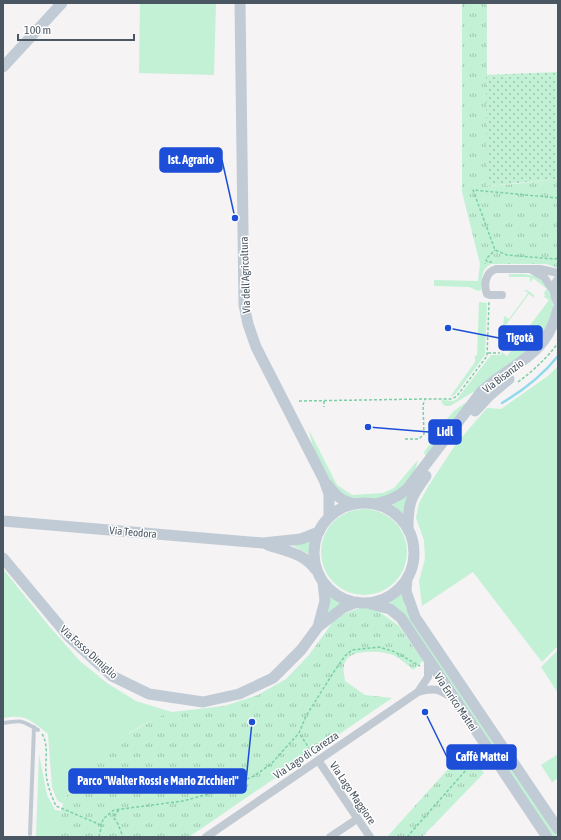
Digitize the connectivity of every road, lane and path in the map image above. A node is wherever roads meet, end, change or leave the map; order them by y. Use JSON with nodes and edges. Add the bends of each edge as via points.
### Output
{"nodes":[{"id":1,"x":62,"y":3,"type":"edge"},
{"id":2,"x":240,"y":3,"type":"edge"},
{"id":3,"x":3,"y":67,"type":"edge"},
{"id":4,"x":558,"y":198,"type":"edge"},
{"id":5,"x":495,"y":250,"type":"junction"},
{"id":6,"x":558,"y":258,"type":"edge"},
{"id":7,"x":498,"y":262,"type":"dead end"},
{"id":8,"x":529,"y":269,"type":"junction"},
{"id":9,"x":558,"y":273,"type":"edge"},
{"id":10,"x":558,"y":281,"type":"edge"},
{"id":11,"x":502,"y":294,"type":"dead end"},
{"id":12,"x":556,"y":297,"type":"edge"},
{"id":13,"x":489,"y":300,"type":"dead end"},
{"id":14,"x":558,"y":309,"type":"edge"},
{"id":15,"x":558,"y":325,"type":"edge"},
{"id":16,"x":558,"y":343,"type":"edge"},
{"id":17,"x":487,"y":353,"type":"junction"},
{"id":18,"x":500,"y":353,"type":"dead end"},
{"id":19,"x":515,"y":384,"type":"dead end"},
{"id":20,"x":425,"y":399,"type":"junction"},
{"id":21,"x":299,"y":401,"type":"dead end"},
{"id":22,"x":324,"y":401,"type":"junction"},
{"id":23,"x":324,"y":407,"type":"dead end"},
{"id":24,"x":405,"y":439,"type":"dead end"},
{"id":25,"x":324,"y":480,"type":"junction"},
{"id":26,"x":355,"y":504,"type":"junction"},
{"id":27,"x":374,"y":504,"type":"junction"},
{"id":28,"x":329,"y":517,"type":"junction"},
{"id":29,"x":3,"y":521,"type":"edge"},
{"id":30,"x":408,"y":531,"type":"junction"},
{"id":31,"x":318,"y":532,"type":"junction"},
{"id":32,"x":263,"y":543,"type":"junction"},
{"id":33,"x":3,"y":558,"type":"edge"},
{"id":34,"x":321,"y":577,"type":"junction"},
{"id":35,"x":407,"y":578,"type":"junction"},
{"id":36,"x":362,"y":603,"type":"junction"},
{"id":37,"x":318,"y":627,"type":"junction"},
{"id":38,"x":425,"y":664,"type":"junction"},
{"id":39,"x":418,"y":692,"type":"junction"},
{"id":40,"x":455,"y":699,"type":"junction"},
{"id":41,"x":3,"y":723,"type":"edge"},
{"id":42,"x":36,"y":729,"type":"junction"},
{"id":43,"x":299,"y":734,"type":"junction"},
{"id":44,"x":481,"y":753,"type":"dead end"},
{"id":45,"x":318,"y":760,"type":"junction"},
{"id":46,"x":120,"y":809,"type":"junction"},
{"id":47,"x":357,"y":819,"type":"junction"},
{"id":48,"x":101,"y":825,"type":"junction"},
{"id":49,"x":558,"y":829,"type":"edge"},
{"id":50,"x":30,"y":834,"type":"dead end"},
{"id":51,"x":99,"y":837,"type":"edge"},
{"id":52,"x":123,"y":837,"type":"edge"},
{"id":53,"x":206,"y":837,"type":"edge"},
{"id":54,"x":330,"y":837,"type":"edge"},
{"id":55,"x":370,"y":837,"type":"edge"},
{"id":56,"x":407,"y":837,"type":"edge"},
{"id":57,"x":547,"y":837,"type":"edge"}],
"edges":[{"from":1,"to":3,"type":"main road"},
{"from":2,"to":25,"type":"main road","name":"Via dell'Agricoltura","via":[[244,305],[256,347]]},
{"from":4,"to":5,"type":"path","via":[[473,190]]},
{"from":5,"to":6,"type":"path","via":[[507,255]]},
{"from":5,"to":7,"type":"path","via":[[486,259],[487,262]]},
{"from":8,"to":9,"type":"street"},
{"from":8,"to":11,"type":"street","via":[[496,269],[489,273],[486,277],[488,294]]},
{"from":8,"to":12,"type":"street","via":[[544,277]]},
{"from":10,"to":12,"type":"main road"},
{"from":13,"to":17,"type":"path"},
{"from":14,"to":27,"type":"main road","name":"Via Bisanzio","via":[[556,318],[542,343],[526,360],[481,392],[407,489],[400,495]]},
{"from":15,"to":30,"type":"main road","name":"Via Bisanzio","via":[[536,358],[481,404],[432,468],[410,500]]},
{"from":16,"to":19,"type":"path","via":[[534,370]]},
{"from":17,"to":18,"type":"path"},
{"from":17,"to":20,"type":"path","via":[[457,396],[452,399]]},
{"from":20,"to":22,"type":"path"},
{"from":20,"to":24,"type":"path","via":[[424,434],[419,439]]},
{"from":21,"to":22,"type":"path"},
{"from":22,"to":23,"type":"path"},
{"from":25,"to":26,"type":"main road","name":"Via dell'Agricoltura","via":[[337,497]]},
{"from":25,"to":28,"type":"main road","name":"Via dell'Agricoltura","via":[[329,494]]},
{"from":26,"to":27,"type":"main road"},
{"from":26,"to":28,"type":"main road","via":[[339,509]]},
{"from":27,"to":30,"type":"main road","via":[[396,514]]},
{"from":28,"to":31,"type":"main road"},
{"from":29,"to":32,"type":"main road","name":"Via Teodora"},
{"from":30,"to":35,"type":"main road","via":[[414,550],[413,564]]},
{"from":31,"to":32,"type":"main road","name":"Via Teodora","via":[[301,539]]},
{"from":31,"to":34,"type":"main road","via":[[314,552]]},
{"from":32,"to":34,"type":"main road","name":"Via Teodora","via":[[299,554],[311,562]]},
{"from":33,"to":37,"type":"main road","name":"Via Fosso Dimiglio","via":[[69,636],[112,676],[149,694],[203,702],[239,694],[273,678],[301,650]]},
{"from":34,"to":36,"type":"main road","via":[[333,592],[344,599]]},
{"from":34,"to":37,"type":"main road","name":"Via Fosso Dimiglio","via":[[325,601]]},
{"from":35,"to":36,"type":"main road","via":[[397,591],[383,599]]},
{"from":35,"to":49,"type":"main road","name":"Via Enrico Mattei","via":[[406,591],[415,617]]},
{"from":36,"to":37,"type":"main road","name":"Via Fosso Dimiglio","via":[[344,607]]},
{"from":36,"to":38,"type":"main road","name":"Via Enrico Mattei","via":[[390,609],[400,618]]},
{"from":38,"to":39,"type":"street","name":"Via Lago di Carezza","via":[[428,677]]},
{"from":38,"to":40,"type":"main road","name":"Via Enrico Mattei"},
{"from":38,"to":43,"type":"path","via":[[379,648],[352,650],[335,670],[306,716]]},
{"from":39,"to":40,"type":"street","name":"Via Lago di Carezza","via":[[438,690]]},
{"from":39,"to":45,"type":"street","name":"Via Lago di Carezza"},
{"from":40,"to":57,"type":"main road","name":"Via Enrico Mattei"},
{"from":41,"to":42,"type":"lane","via":[[18,720]]},
{"from":42,"to":48,"type":"path","via":[[45,741],[49,791],[56,806]]},
{"from":42,"to":50,"type":"lane"},
{"from":43,"to":45,"type":"path"},
{"from":43,"to":46,"type":"path","via":[[271,764],[254,776],[223,790],[183,801]]},
{"from":44,"to":56,"type":"path"},
{"from":45,"to":47,"type":"street","name":"Via Lago Maggiore"},
{"from":45,"to":53,"type":"street","name":"Via Lago di Carezza"},
{"from":46,"to":48,"type":"path","via":[[114,810]]},
{"from":46,"to":52,"type":"path","via":[[114,818]]},
{"from":47,"to":54,"type":"street"},
{"from":47,"to":55,"type":"street","name":"Via Lago Maggiore"},
{"from":48,"to":51,"type":"path"}]}
